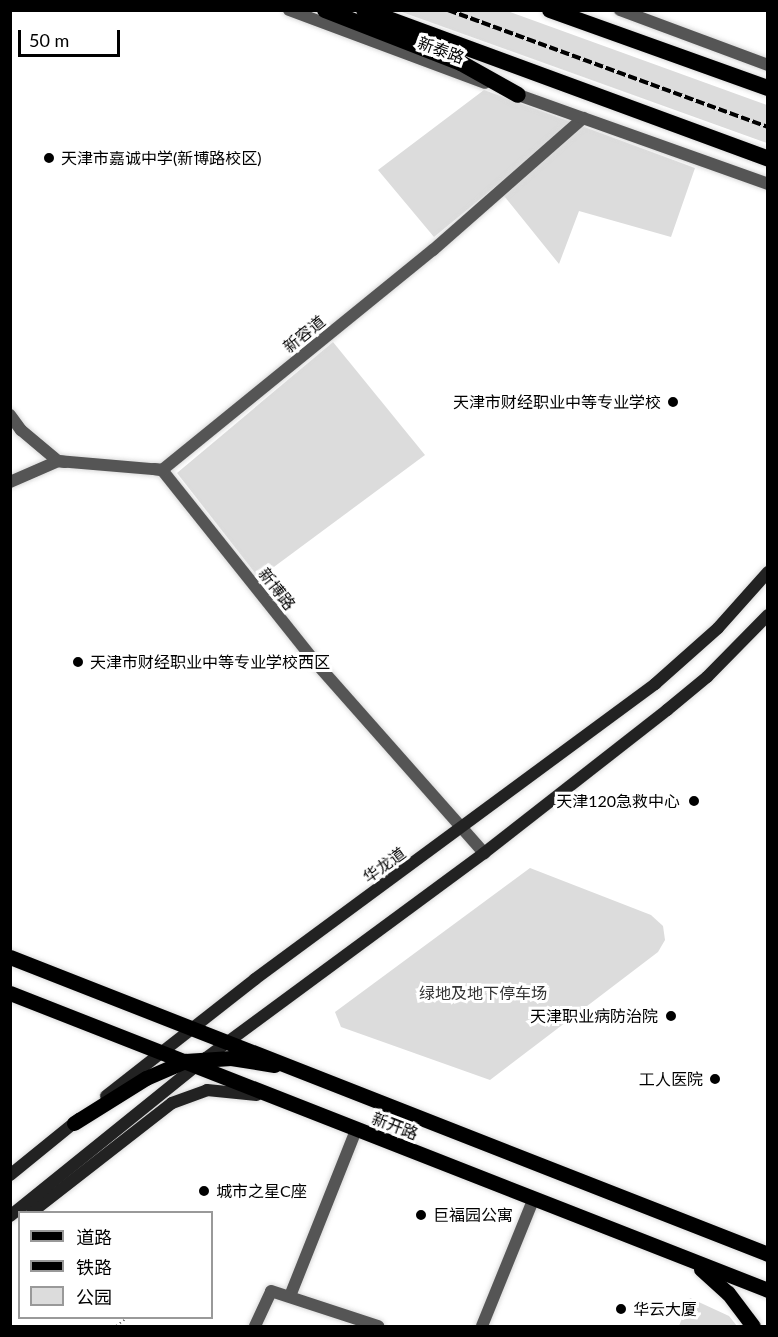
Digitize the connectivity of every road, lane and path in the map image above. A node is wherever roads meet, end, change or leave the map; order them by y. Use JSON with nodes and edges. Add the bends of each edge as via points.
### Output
{"nodes":[{"id":1,"x":290,"y":10,"type":"edge"},
{"id":2,"x":325,"y":10,"type":"edge"},
{"id":3,"x":364,"y":10,"type":"edge"},
{"id":4,"x":550,"y":10,"type":"edge"},
{"id":5,"x":620,"y":10,"type":"edge"},
{"id":6,"x":768,"y":65,"type":"edge"},
{"id":7,"x":768,"y":88,"type":"edge"},
{"id":8,"x":518,"y":95,"type":"junction"},
{"id":9,"x":583,"y":118,"type":"junction"},
{"id":10,"x":768,"y":159,"type":"edge"},
{"id":11,"x":768,"y":183,"type":"edge"},
{"id":12,"x":10,"y":415,"type":"edge"},
{"id":13,"x":58,"y":461,"type":"junction"},
{"id":14,"x":162,"y":470,"type":"junction"},
{"id":15,"x":10,"y":482,"type":"edge"},
{"id":16,"x":768,"y":572,"type":"edge"},
{"id":17,"x":768,"y":615,"type":"edge"},
{"id":18,"x":462,"y":828,"type":"junction"},
{"id":19,"x":484,"y":853,"type":"junction"},
{"id":20,"x":10,"y":957,"type":"edge"},
{"id":21,"x":10,"y":993,"type":"edge"},
{"id":22,"x":194,"y":1026,"type":"junction"},
{"id":23,"x":229,"y":1040,"type":"junction"},
{"id":24,"x":162,"y":1051,"type":"junction"},
{"id":25,"x":196,"y":1061,"type":"junction"},
{"id":26,"x":306,"y":1071,"type":"junction"},
{"id":27,"x":284,"y":1101,"type":"junction"},
{"id":28,"x":74,"y":1123,"type":"junction"},
{"id":29,"x":356,"y":1130,"type":"junction"},
{"id":30,"x":10,"y":1175,"type":"edge"},
{"id":31,"x":534,"y":1198,"type":"junction"},
{"id":32,"x":33,"y":1211,"type":"edge"},
{"id":33,"x":10,"y":1216,"type":"edge"},
{"id":34,"x":764,"y":1255,"type":"edge"},
{"id":35,"x":684,"y":1257,"type":"junction"},
{"id":36,"x":768,"y":1290,"type":"edge"},
{"id":37,"x":290,"y":1296,"type":"junction"},
{"id":38,"x":255,"y":1326,"type":"edge"},
{"id":39,"x":378,"y":1326,"type":"edge"},
{"id":40,"x":482,"y":1326,"type":"edge"},
{"id":41,"x":753,"y":1326,"type":"edge"}],
"edges":[{"from":1,"to":8,"type":"street","name":"新泰路"},
{"from":2,"to":8,"type":"highway","via":[[461,63]]},
{"from":3,"to":10,"type":"highway"},
{"from":4,"to":7,"type":"highway"},
{"from":5,"to":6,"type":"street"},
{"from":8,"to":9,"type":"street","name":"新泰路"},
{"from":9,"to":11,"type":"street","name":"新泰路"},
{"from":9,"to":14,"type":"street","name":"新容道","via":[[433,250]]},
{"from":12,"to":13,"type":"street","via":[[21,430]]},
{"from":13,"to":14,"type":"street"},
{"from":13,"to":15,"type":"street"},
{"from":14,"to":18,"type":"street","name":"新博路","via":[[316,663]]},
{"from":16,"to":18,"type":"main road","name":"华龙道","via":[[718,628],[655,684]]},
{"from":17,"to":19,"type":"main road","via":[[707,677]]},
{"from":18,"to":19,"type":"street","name":"新博路"},
{"from":18,"to":22,"type":"main road","name":"华龙道"},
{"from":19,"to":23,"type":"main road"},
{"from":20,"to":22,"type":"main road","name":"新开路"},
{"from":21,"to":24,"type":"main road","name":"新开路"},
{"from":22,"to":23,"type":"main road","name":"新开路"},
{"from":22,"to":24,"type":"main road","name":"华龙道"},
{"from":23,"to":25,"type":"main road"},
{"from":23,"to":26,"type":"main road","name":"新开路"},
{"from":24,"to":25,"type":"main road","name":"新开路"},
{"from":24,"to":28,"type":"main road","name":"华龙道"},
{"from":25,"to":26,"type":"main road"},
{"from":25,"to":27,"type":"main road","name":"新开路"},
{"from":25,"to":28,"type":"main road","via":[[146,1078]]},
{"from":25,"to":33,"type":"main road"},
{"from":26,"to":34,"type":"main road","name":"新开路"},
{"from":27,"to":29,"type":"main road","name":"新开路"},
{"from":27,"to":32,"type":"main road","via":[[224,1089],[189,1094],[172,1103]]},
{"from":28,"to":30,"type":"main road","name":"华龙道"},
{"from":29,"to":31,"type":"main road","name":"新开路"},
{"from":29,"to":37,"type":"street"},
{"from":31,"to":35,"type":"main road","name":"新开路"},
{"from":31,"to":40,"type":"street"},
{"from":35,"to":36,"type":"main road","name":"新开路"},
{"from":35,"to":41,"type":"main road","via":[[728,1293]]},
{"from":37,"to":38,"type":"street","via":[[271,1291]]},
{"from":37,"to":39,"type":"street"}]}
